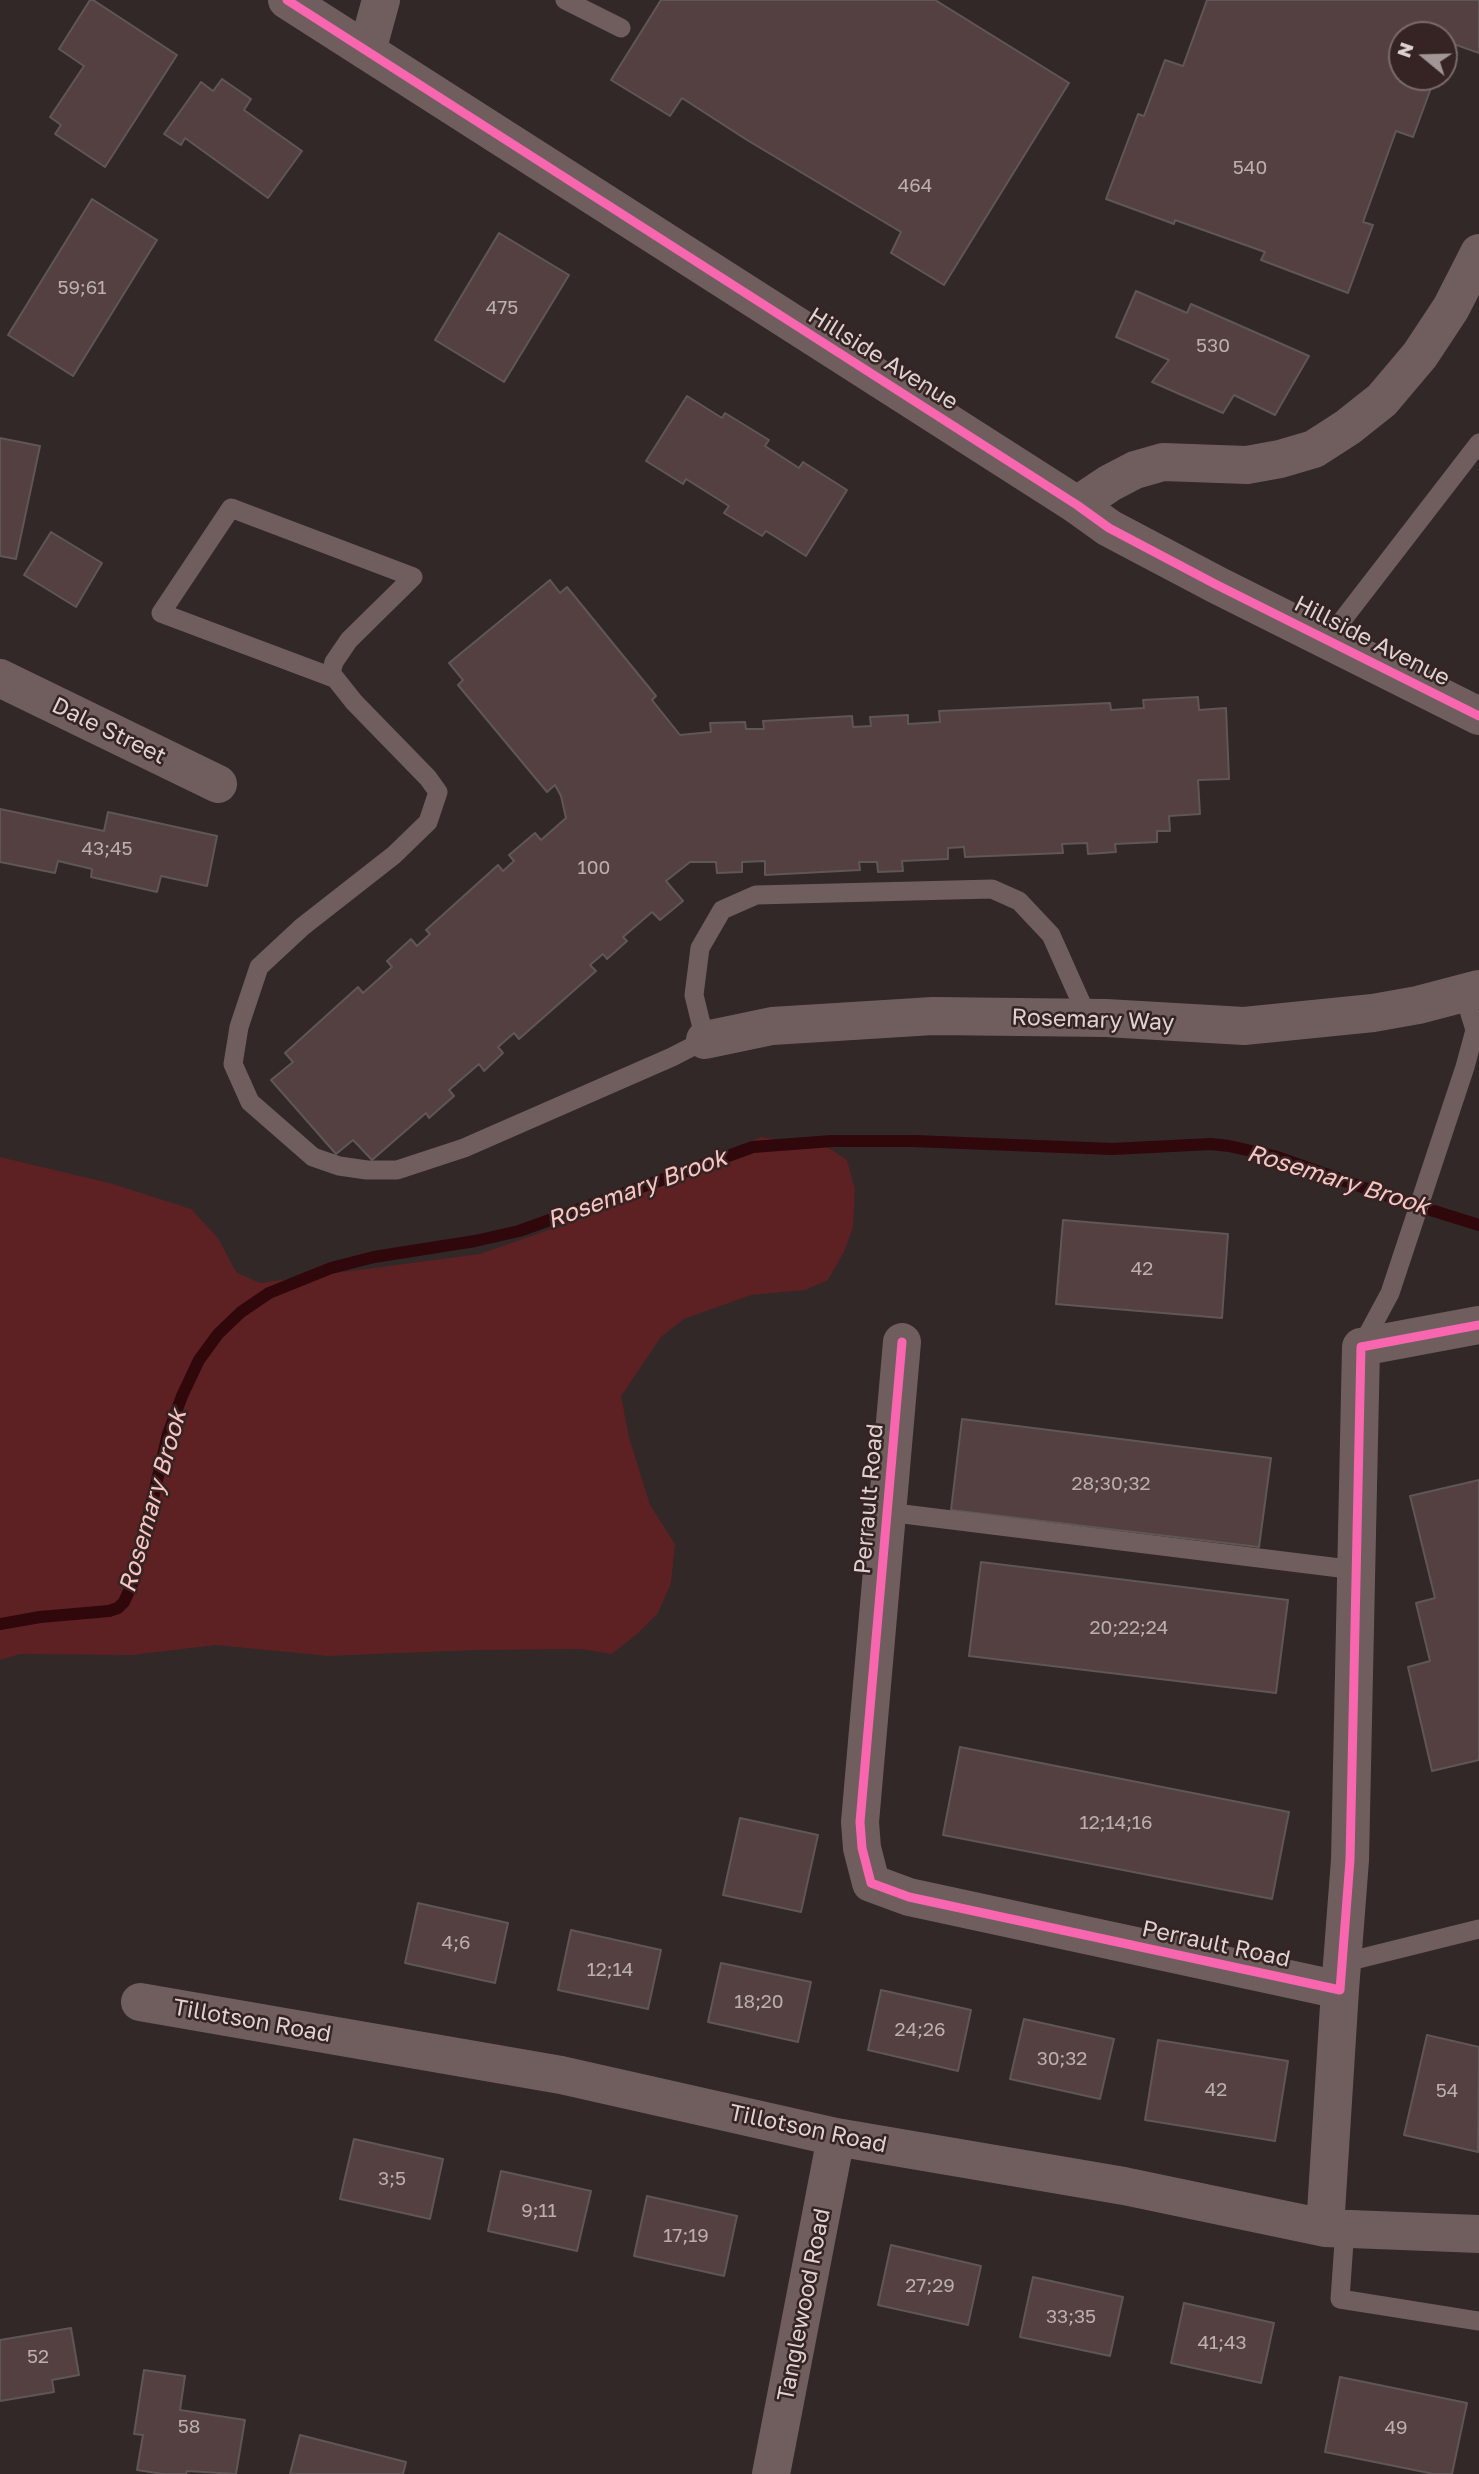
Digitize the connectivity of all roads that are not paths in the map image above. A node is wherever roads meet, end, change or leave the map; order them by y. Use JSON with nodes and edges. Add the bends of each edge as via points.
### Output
{"nodes":[{"id":1,"x":287,"y":0,"type":"edge"},
{"id":2,"x":381,"y":0,"type":"edge"},
{"id":3,"x":565,"y":0,"type":"edge"},
{"id":4,"x":621,"y":28,"type":"dead end"},
{"id":5,"x":367,"y":51,"type":"junction"},
{"id":6,"x":1479,"y":253,"type":"edge"},
{"id":7,"x":1479,"y":443,"type":"edge"},
{"id":8,"x":1077,"y":505,"type":"junction"},
{"id":9,"x":1327,"y":640,"type":"junction"},
{"id":10,"x":0,"y":678,"type":"edge"},
{"id":11,"x":334,"y":678,"type":"junction"},
{"id":12,"x":1479,"y":716,"type":"edge"},
{"id":13,"x":218,"y":784,"type":"dead end"},
{"id":14,"x":1471,"y":992,"type":"edge"},
{"id":15,"x":1088,"y":1018,"type":"junction"},
{"id":16,"x":705,"y":1040,"type":"junction"},
{"id":17,"x":1479,"y":1325,"type":"edge"},
{"id":18,"x":902,"y":1342,"type":"dead end"},
{"id":19,"x":1361,"y":1347,"type":"junction"},
{"id":20,"x":887,"y":1512,"type":"junction"},
{"id":21,"x":1356,"y":1570,"type":"junction"},
{"id":22,"x":1479,"y":1929,"type":"edge"},
{"id":23,"x":1341,"y":1977,"type":"junction"},
{"id":24,"x":140,"y":2002,"type":"dead end"},
{"id":25,"x":836,"y":2137,"type":"junction"},
{"id":26,"x":1335,"y":2228,"type":"junction"},
{"id":27,"x":1479,"y":2234,"type":"edge"},
{"id":28,"x":1479,"y":2320,"type":"edge"},
{"id":29,"x":771,"y":2474,"type":"edge"}],
"edges":[{"from":1,"to":5,"type":"street","name":"Hillside Avenue"},
{"from":2,"to":5,"type":"street"},
{"from":3,"to":4,"type":"lane"},
{"from":5,"to":8,"type":"street","name":"Hillside Avenue"},
{"from":6,"to":8,"type":"street","via":[[1420,355],[1382,400],[1314,449],[1247,465],[1163,462],[1135,470]]},
{"from":7,"to":9,"type":"lane"},
{"from":8,"to":9,"type":"street","name":"Hillside Avenue","via":[[1109,528]]},
{"from":9,"to":12,"type":"street","name":"Hillside Avenue"},
{"from":10,"to":13,"type":"street","name":"Dale Street"},
{"from":11,"to":11,"type":"lane","via":[[334,662],[349,640],[414,577],[232,508],[160,613]]},
{"from":11,"to":16,"type":"lane","via":[[438,792],[428,822],[259,967],[239,1027],[233,1063],[250,1102],[313,1157],[348,1168],[397,1170],[464,1149]]},
{"from":14,"to":15,"type":"street","name":"Rosemary Way","via":[[1373,1013],[1244,1026]]},
{"from":14,"to":19,"type":"lane","via":[[1475,1030],[1465,1067],[1390,1293]]},
{"from":15,"to":16,"type":"street","name":"Rosemary Way","via":[[868,1019],[772,1026]]},
{"from":15,"to":16,"type":"lane","via":[[1051,935],[1019,901],[992,889],[756,895],[722,910],[700,948],[694,995]]},
{"from":17,"to":19,"type":"street"},
{"from":18,"to":20,"type":"street","name":"Perrault Road"},
{"from":19,"to":21,"type":"street"},
{"from":20,"to":21,"type":"lane"},
{"from":20,"to":23,"type":"street","name":"Perrault Road","via":[[860,1822],[871,1883],[909,1897]]},
{"from":21,"to":23,"type":"street","via":[[1350,1860]]},
{"from":22,"to":23,"type":"lane"},
{"from":23,"to":26,"type":"street"},
{"from":24,"to":25,"type":"street","name":"Tillotson Road","via":[[561,2075]]},
{"from":25,"to":26,"type":"street","name":"Tillotson Road"},
{"from":25,"to":29,"type":"street","name":"Tanglewood Road"},
{"from":26,"to":27,"type":"street","name":"Tillotson Road"},
{"from":26,"to":28,"type":"lane","via":[[1340,2299]]}]}
